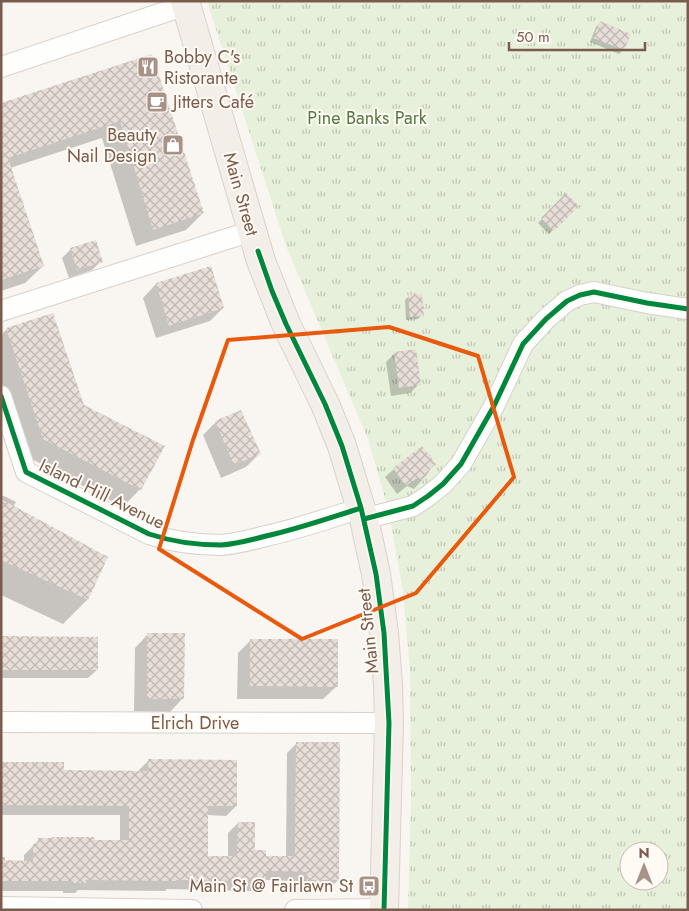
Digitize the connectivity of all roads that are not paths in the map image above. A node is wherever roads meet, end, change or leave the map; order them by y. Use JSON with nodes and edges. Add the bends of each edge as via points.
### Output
{"nodes":[{"id":1,"x":186,"y":3,"type":"edge"},
{"id":2,"x":1,"y":67,"type":"edge"},
{"id":3,"x":252,"y":230,"type":"junction"},
{"id":4,"x":688,"y":308,"type":"edge"},
{"id":5,"x":1,"y":310,"type":"edge"},
{"id":6,"x":1,"y":396,"type":"edge"},
{"id":7,"x":362,"y":514,"type":"junction"},
{"id":8,"x":1,"y":722,"type":"edge"},
{"id":9,"x":389,"y":723,"type":"junction"},
{"id":10,"x":1,"y":907,"type":"edge"},
{"id":11,"x":384,"y":909,"type":"edge"},
{"id":12,"x":192,"y":910,"type":"edge"},
{"id":13,"x":296,"y":910,"type":"edge"}],
"edges":[{"from":1,"to":2,"type":"street"},
{"from":1,"to":3,"type":"main road","name":"Main Street"},
{"from":3,"to":5,"type":"street"},
{"from":3,"to":7,"type":"main road","name":"Main Street","via":[[272,292],[342,446]]},
{"from":4,"to":7,"type":"street","name":"Island Hill Avenue","via":[[594,292],[567,301],[524,344],[461,464],[443,484],[413,506]]},
{"from":6,"to":7,"type":"street","name":"Island Hill Avenue","via":[[26,472],[162,539],[195,544],[239,543]]},
{"from":7,"to":9,"type":"main road","name":"Main Street","via":[[376,574],[384,633]]},
{"from":8,"to":9,"type":"street","name":"Elrich Drive"},
{"from":9,"to":11,"type":"main road","name":"Main Street"},
{"from":10,"to":12,"type":"street"},
{"from":11,"to":13,"type":"street"}]}
